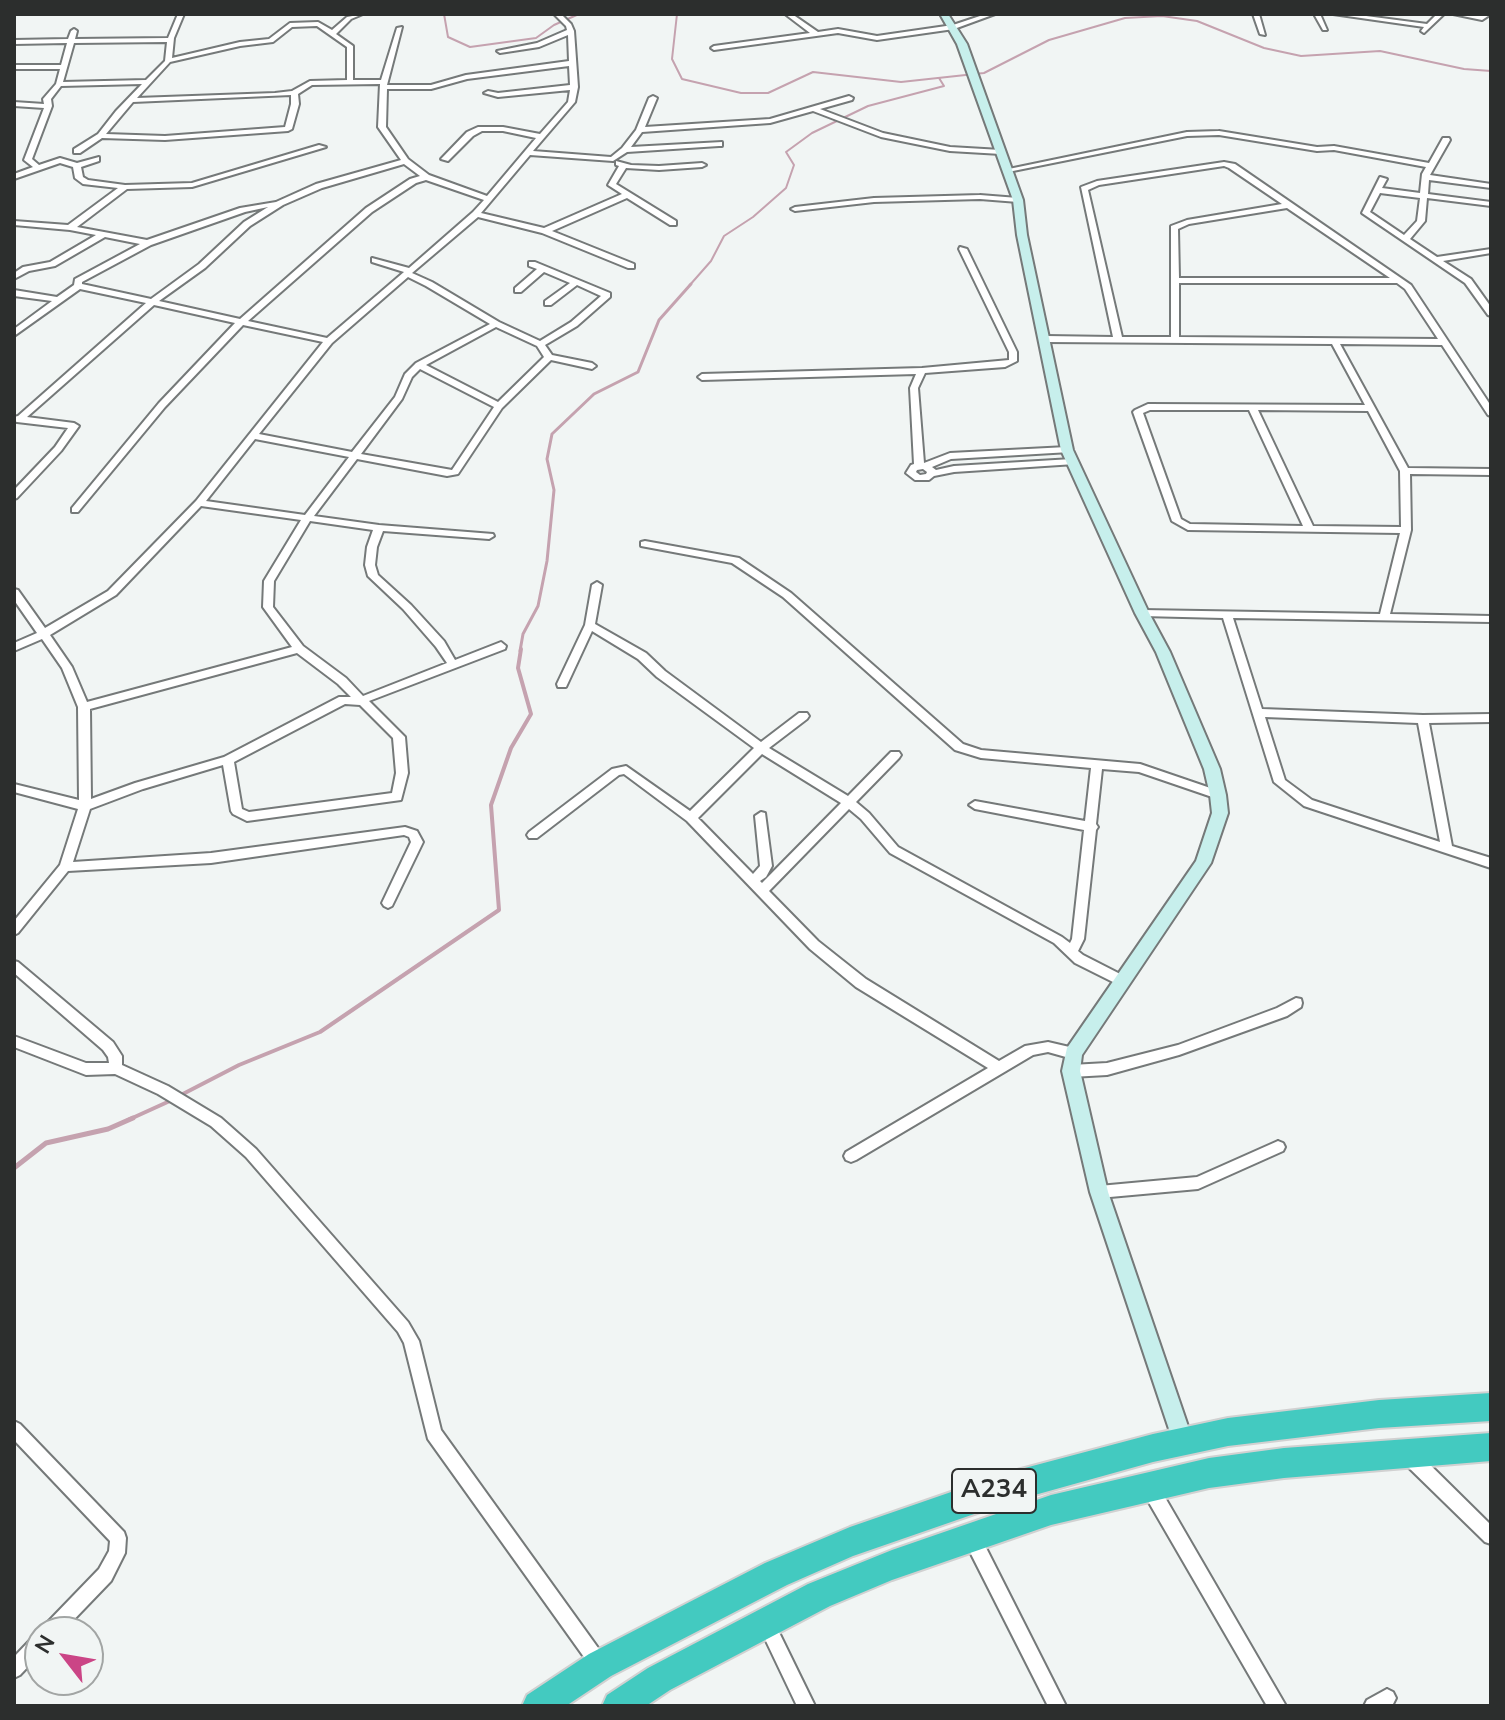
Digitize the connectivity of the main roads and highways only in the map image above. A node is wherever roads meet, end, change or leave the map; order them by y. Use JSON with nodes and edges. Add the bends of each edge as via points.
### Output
{"nodes":[{"id":1,"x":1491,"y":1407,"type":"edge"},
{"id":2,"x":1491,"y":1447,"type":"edge"},
{"id":3,"x":538,"y":1706,"type":"edge"},
{"id":4,"x":618,"y":1706,"type":"edge"}],
"edges":[{"from":1,"to":3,"type":"highway","number":"A234","via":[[1379,1414],[1183,1441],[1006,1488],[850,1542],[776,1574],[600,1665]]},
{"from":2,"to":4,"type":"highway","number":"A234","via":[[1284,1463],[1148,1485],[1051,1510],[819,1595]]}]}
